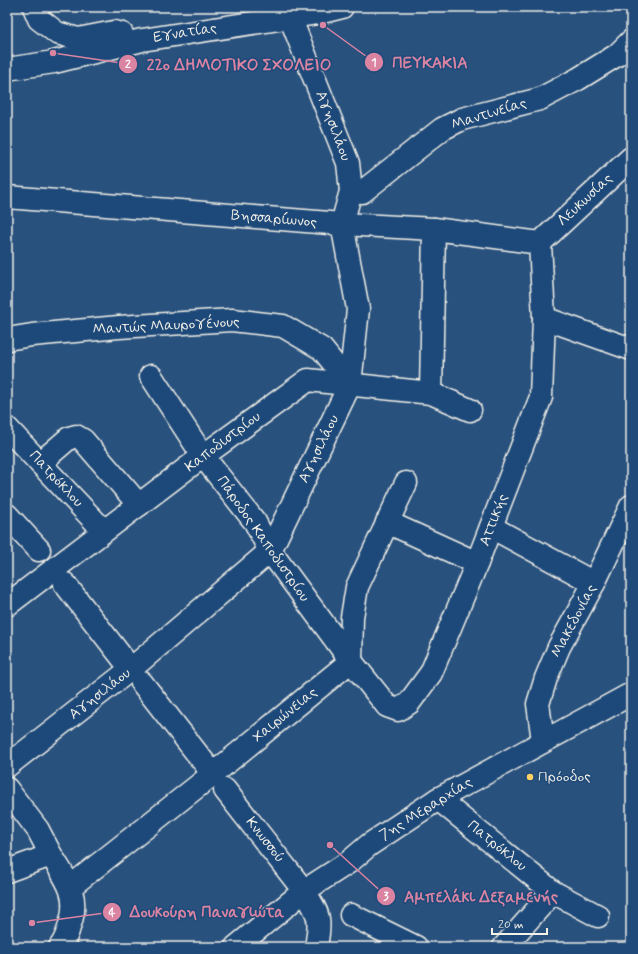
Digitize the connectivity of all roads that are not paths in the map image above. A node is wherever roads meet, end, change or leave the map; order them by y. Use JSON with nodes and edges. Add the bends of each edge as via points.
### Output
{"nodes":[{"id":1,"x":34,"y":7,"type":"edge"},
{"id":2,"x":342,"y":7,"type":"edge"},
{"id":3,"x":290,"y":17,"type":"junction"},
{"id":4,"x":142,"y":40,"type":"junction"},
{"id":5,"x":631,"y":41,"type":"edge"},
{"id":6,"x":7,"y":69,"type":"edge"},
{"id":7,"x":631,"y":158,"type":"edge"},
{"id":8,"x":352,"y":191,"type":"junction"},
{"id":9,"x":7,"y":197,"type":"edge"},
{"id":10,"x":342,"y":224,"type":"junction"},
{"id":11,"x":434,"y":229,"type":"junction"},
{"id":12,"x":540,"y":243,"type":"junction"},
{"id":13,"x":544,"y":318,"type":"junction"},
{"id":14,"x":7,"y":339,"type":"edge"},
{"id":15,"x":631,"y":349,"type":"edge"},
{"id":16,"x":151,"y":376,"type":"dead end"},
{"id":17,"x":350,"y":384,"type":"junction"},
{"id":18,"x":431,"y":393,"type":"junction"},
{"id":19,"x":470,"y":410,"type":"dead end"},
{"id":20,"x":7,"y":428,"type":"edge"},
{"id":21,"x":203,"y":456,"type":"junction"},
{"id":22,"x":40,"y":463,"type":"junction"},
{"id":23,"x":406,"y":483,"type":"dead end"},
{"id":24,"x":139,"y":505,"type":"junction"},
{"id":25,"x":631,"y":506,"type":"edge"},
{"id":26,"x":7,"y":515,"type":"edge"},
{"id":27,"x":387,"y":522,"type":"junction"},
{"id":28,"x":492,"y":527,"type":"junction"},
{"id":29,"x":104,"y":531,"type":"junction"},
{"id":30,"x":39,"y":550,"type":"dead end"},
{"id":31,"x":270,"y":551,"type":"junction"},
{"id":32,"x":477,"y":563,"type":"junction"},
{"id":33,"x":594,"y":583,"type":"junction"},
{"id":34,"x":65,"y":584,"type":"dead end"},
{"id":35,"x":7,"y":605,"type":"edge"},
{"id":36,"x":351,"y":662,"type":"junction"},
{"id":37,"x":137,"y":676,"type":"junction"},
{"id":38,"x":631,"y":694,"type":"edge"},
{"id":39,"x":543,"y":741,"type":"junction"},
{"id":40,"x":7,"y":766,"type":"edge"},
{"id":41,"x":219,"y":782,"type":"junction"},
{"id":42,"x":7,"y":789,"type":"edge"},
{"id":43,"x":438,"y":799,"type":"junction"},
{"id":44,"x":51,"y":856,"type":"junction"},
{"id":45,"x":7,"y":871,"type":"edge"},
{"id":46,"x":70,"y":887,"type":"junction"},
{"id":47,"x":304,"y":891,"type":"junction"},
{"id":48,"x":553,"y":892,"type":"junction"},
{"id":49,"x":351,"y":915,"type":"dead end"},
{"id":50,"x":598,"y":916,"type":"dead end"},
{"id":51,"x":60,"y":947,"type":"edge"},
{"id":52,"x":236,"y":947,"type":"edge"},
{"id":53,"x":316,"y":947,"type":"edge"},
{"id":54,"x":416,"y":947,"type":"edge"},
{"id":55,"x":504,"y":947,"type":"edge"}],
"edges":[{"from":1,"to":4,"type":"street","via":[[39,19],[57,33],[78,39],[114,32]]},
{"from":2,"to":3,"type":"street","name":"Εγνατίας"},
{"from":3,"to":4,"type":"street","name":"Εγνατίας"},
{"from":3,"to":8,"type":"street","name":"Αγησιλάου","via":[[348,163]]},
{"from":4,"to":6,"type":"street","name":"Εγνατίας","via":[[54,62]]},
{"from":5,"to":8,"type":"street","name":"Μαντινείας","via":[[617,55],[540,99],[462,119],[442,129],[362,192]]},
{"from":7,"to":12,"type":"street","name":"Λευκωσίας"},
{"from":8,"to":10,"type":"street","name":"Αγησιλάου"},
{"from":9,"to":10,"type":"street","name":"Βησσαρίωνος"},
{"from":10,"to":11,"type":"street","name":"Βησσαρίωνος"},
{"from":10,"to":17,"type":"street","name":"Αγησιλάου","via":[[358,309]]},
{"from":11,"to":12,"type":"street","name":"Βησσαρίωνος"},
{"from":11,"to":18,"type":"street"},
{"from":12,"to":13,"type":"street","name":"Αττικής"},
{"from":13,"to":15,"type":"street"},
{"from":13,"to":28,"type":"street","name":"Αττικής","via":[[541,397]]},
{"from":14,"to":17,"type":"street","name":"Μαντώς Μαυρογένους","via":[[119,327],[232,320],[283,326],[322,349]]},
{"from":16,"to":21,"type":"street","name":"Πάροδος Καποδιστρίου"},
{"from":17,"to":18,"type":"street","name":"Καποδιστρίου"},
{"from":17,"to":21,"type":"street","name":"Καποδιστρίου","via":[[308,380]]},
{"from":17,"to":31,"type":"street","name":"Αγησιλάου"},
{"from":18,"to":19,"type":"street","name":"Καποδιστρίου"},
{"from":20,"to":22,"type":"street","name":"Πατρόκλου"},
{"from":21,"to":24,"type":"street","name":"Καποδιστρίου"},
{"from":21,"to":31,"type":"street","name":"Πάροδος Καποδιστρίου","via":[[255,522]]},
{"from":22,"to":24,"type":"street","via":[[69,438],[76,436]]},
{"from":22,"to":29,"type":"street","name":"Πατρόκλου"},
{"from":23,"to":27,"type":"street"},
{"from":24,"to":29,"type":"street","name":"Καποδιστρίου"},
{"from":25,"to":33,"type":"street","name":"Μακεδονίας"},
{"from":26,"to":30,"type":"street"},
{"from":27,"to":32,"type":"street"},
{"from":27,"to":36,"type":"street","via":[[357,587],[352,617]]},
{"from":28,"to":32,"type":"street","name":"Αττικής"},
{"from":28,"to":33,"type":"street"},
{"from":29,"to":35,"type":"street","name":"Καποδιστρίου"},
{"from":31,"to":36,"type":"street","name":"Πάροδος Καποδιστρίου"},
{"from":31,"to":37,"type":"street","name":"Αγησιλάου"},
{"from":32,"to":36,"type":"street","name":"Αττικής","via":[[431,673],[404,708],[398,710],[387,706]]},
{"from":33,"to":39,"type":"street","name":"Μακεδονίας","via":[[559,647],[546,678],[538,704]]},
{"from":34,"to":37,"type":"street","name":"Κνωσσού"},
{"from":36,"to":41,"type":"street","name":"Χαιρώνειας"},
{"from":37,"to":40,"type":"street","name":"Αγησιλάου"},
{"from":37,"to":41,"type":"street","name":"Κνωσσού"},
{"from":38,"to":39,"type":"street","name":"7ης Μεραρχίας"},
{"from":39,"to":43,"type":"street","name":"7ης Μεραρχίας"},
{"from":41,"to":46,"type":"street","name":"Χαιρώνειας"},
{"from":41,"to":47,"type":"street","name":"Κνωσσού"},
{"from":42,"to":44,"type":"street","via":[[38,830]]},
{"from":43,"to":47,"type":"street","name":"7ης Μεραρχίας"},
{"from":43,"to":48,"type":"street","name":"Πατρόκλου"},
{"from":44,"to":45,"type":"street"},
{"from":44,"to":46,"type":"street"},
{"from":46,"to":51,"type":"street","via":[[74,902],[73,916]]},
{"from":47,"to":52,"type":"street","name":"7ης Μεραρχίας"},
{"from":47,"to":53,"type":"street","name":"Κνωσσού","via":[[317,910],[320,928]]},
{"from":48,"to":50,"type":"street","name":"Πατρόκλου"},
{"from":48,"to":55,"type":"street"},
{"from":49,"to":54,"type":"street"}]}
